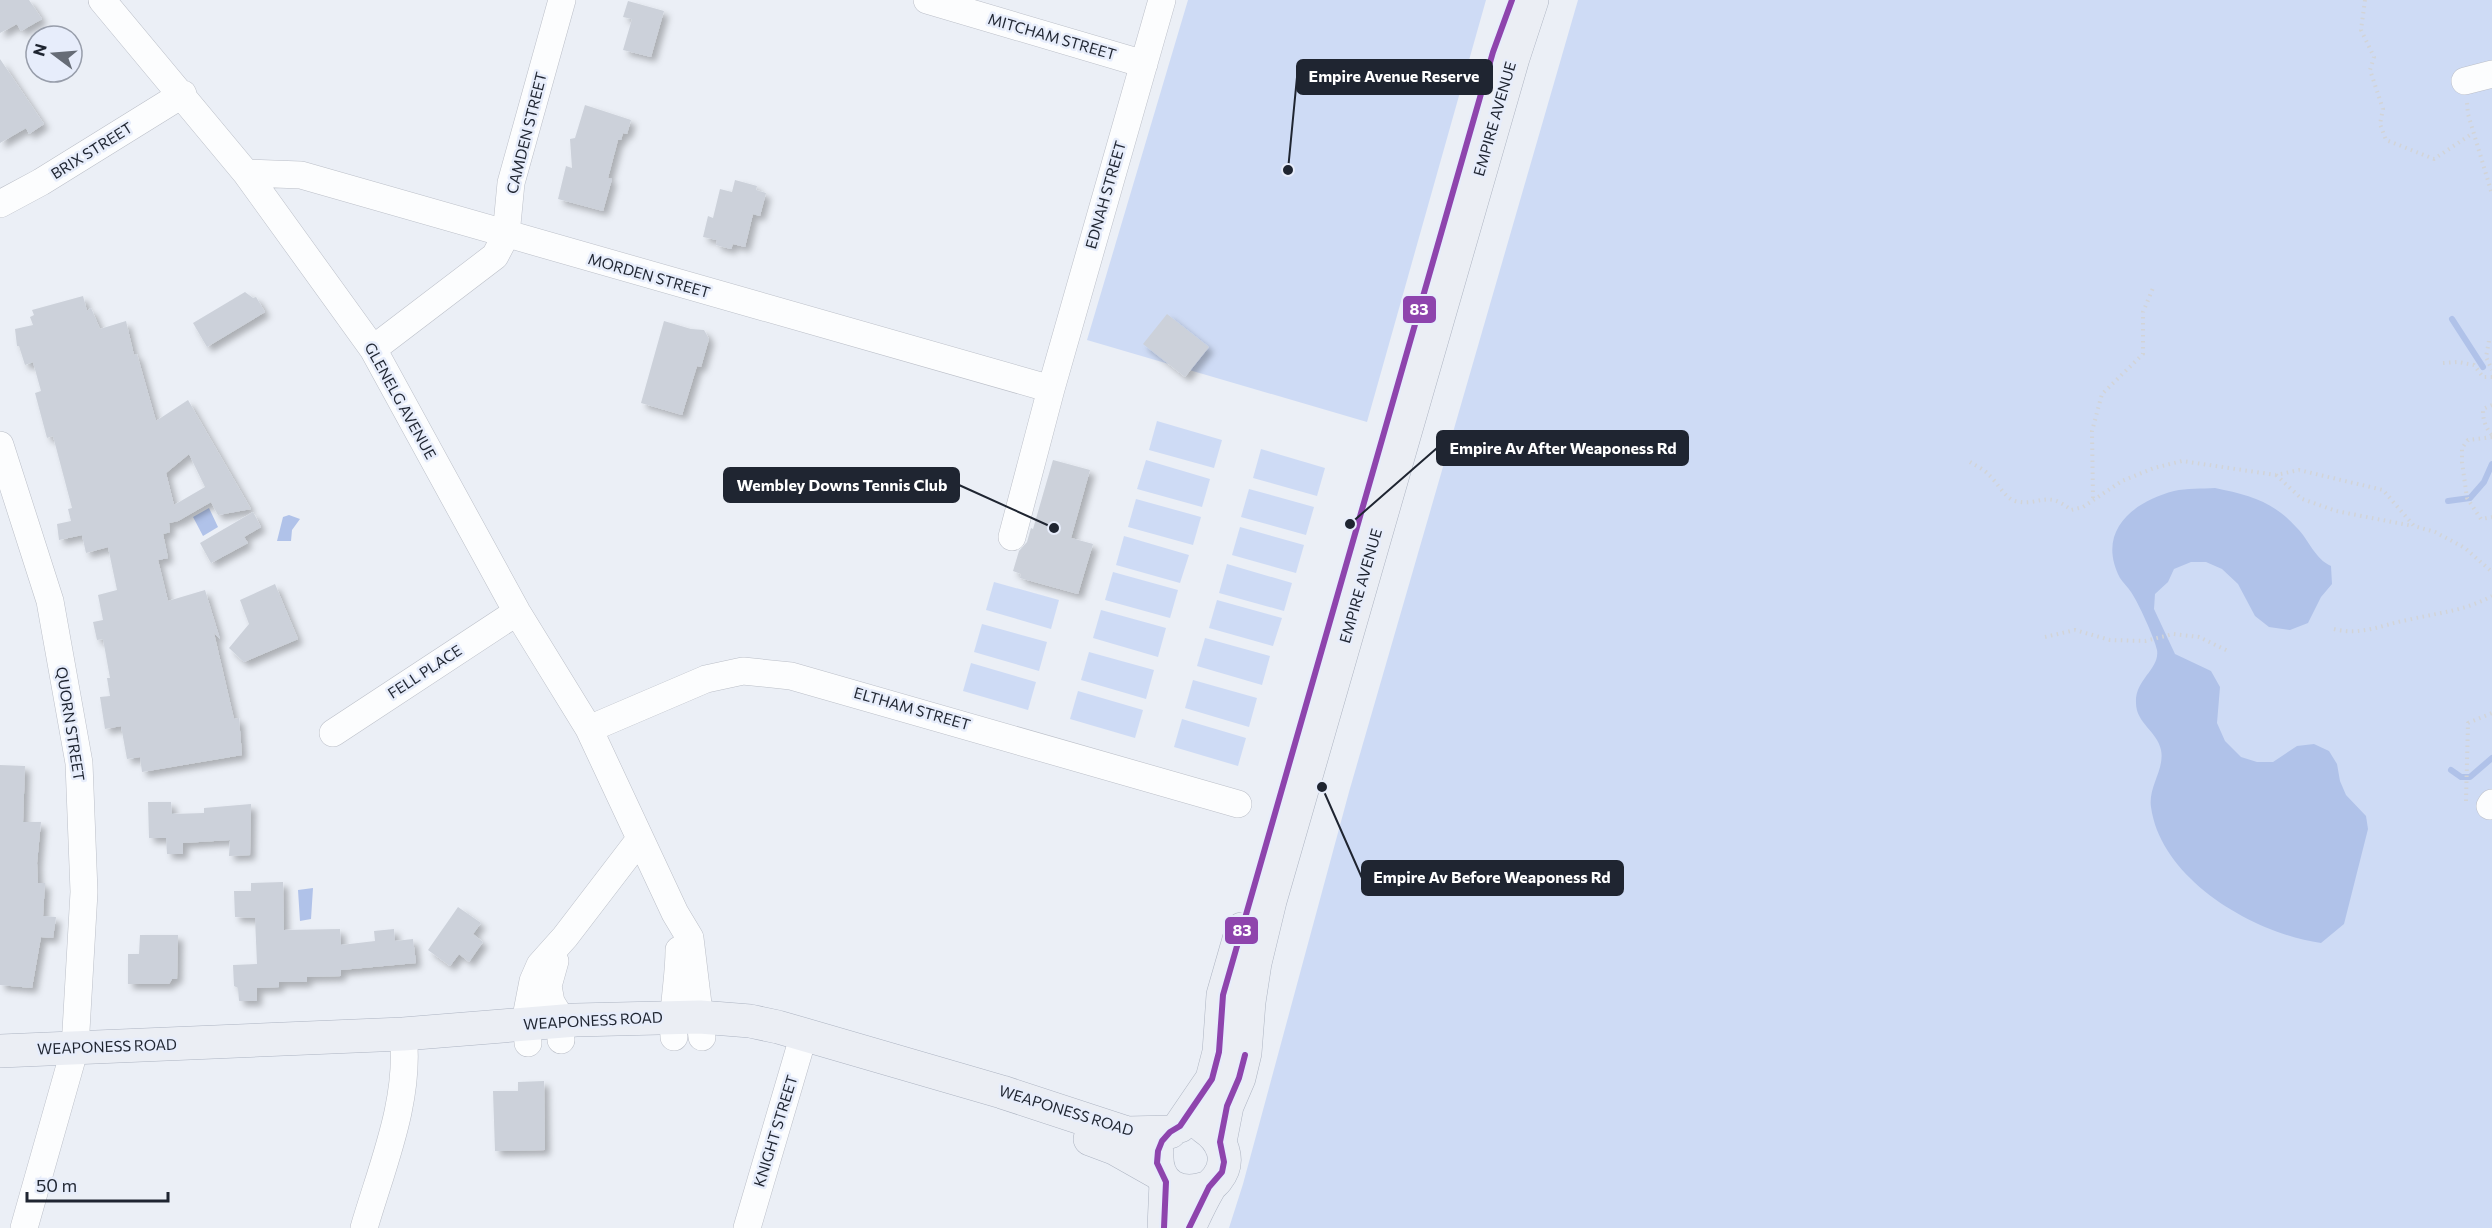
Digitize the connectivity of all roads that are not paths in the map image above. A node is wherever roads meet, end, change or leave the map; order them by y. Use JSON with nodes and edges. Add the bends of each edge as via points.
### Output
{"nodes":[{"id":1,"x":102,"y":0,"type":"edge"},
{"id":2,"x":562,"y":0,"type":"edge"},
{"id":3,"x":927,"y":0,"type":"edge"},
{"id":4,"x":1162,"y":0,"type":"edge"},
{"id":5,"x":1512,"y":0,"type":"edge"},
{"id":6,"x":1532,"y":0,"type":"edge"},
{"id":7,"x":1143,"y":64,"type":"junction"},
{"id":8,"x":2492,"y":74,"type":"edge"},
{"id":9,"x":2465,"y":81,"type":"road end"},
{"id":10,"x":183,"y":94,"type":"junction"},
{"id":11,"x":246,"y":173,"type":"junction"},
{"id":12,"x":0,"y":204,"type":"edge"},
{"id":13,"x":506,"y":235,"type":"junction"},
{"id":14,"x":373,"y":350,"type":"junction"},
{"id":15,"x":1051,"y":389,"type":"junction"},
{"id":16,"x":0,"y":445,"type":"edge"},
{"id":17,"x":1012,"y":537,"type":"dead end"},
{"id":18,"x":517,"y":612,"type":"junction"},
{"id":19,"x":590,"y":729,"type":"junction"},
{"id":20,"x":333,"y":733,"type":"dead end"},
{"id":21,"x":1238,"y":804,"type":"dead end"},
{"id":22,"x":640,"y":839,"type":"junction"},
{"id":23,"x":565,"y":938,"type":"junction"},
{"id":24,"x":687,"y":1027,"type":"junction"},
{"id":25,"x":560,"y":1031,"type":"junction"},
{"id":26,"x":527,"y":1034,"type":"junction"},
{"id":27,"x":802,"y":1043,"type":"junction"},
{"id":28,"x":404,"y":1045,"type":"junction"},
{"id":29,"x":0,"y":1051,"type":"edge"},
{"id":30,"x":72,"y":1058,"type":"junction"},
{"id":31,"x":0,"y":1069,"type":"edge"},
{"id":32,"x":1175,"y":1129,"type":"junction"},
{"id":33,"x":1220,"y":1142,"type":"junction"},
{"id":34,"x":1163,"y":1178,"type":"junction"},
{"id":35,"x":1209,"y":1187,"type":"junction"},
{"id":36,"x":24,"y":1228,"type":"edge"},
{"id":37,"x":364,"y":1228,"type":"edge"},
{"id":38,"x":747,"y":1228,"type":"edge"},
{"id":39,"x":1164,"y":1228,"type":"edge"},
{"id":40,"x":1189,"y":1228,"type":"edge"}],
"edges":[{"from":1,"to":10,"type":"street","name":"GLENELG AVENUE"},
{"from":2,"to":13,"type":"street","name":"CAMDEN STREET","via":[[511,183]]},
{"from":3,"to":7,"type":"street","name":"MITCHAM STREET"},
{"from":4,"to":7,"type":"street","name":"EDNAH STREET"},
{"from":5,"to":32,"type":"main road","name":"EMPIRE AVENUE","via":[[1490,63],[1223,995],[1219,1052],[1212,1079]]},
{"from":6,"to":33,"type":"main road","name":"EMPIRE AVENUE","via":[[1270,902],[1255,963],[1245,1053]]},
{"from":7,"to":15,"type":"street","name":"EDNAH STREET"},
{"from":8,"to":9,"type":"street"},
{"from":10,"to":11,"type":"street","name":"GLENELG AVENUE"},
{"from":10,"to":12,"type":"street","name":"BRIX STREET"},
{"from":11,"to":13,"type":"street","name":"MORDEN STREET","via":[[301,175]]},
{"from":11,"to":14,"type":"street","name":"GLENELG AVENUE"},
{"from":13,"to":14,"type":"street","name":"CAMDEN STREET","via":[[495,256]]},
{"from":13,"to":15,"type":"street","name":"MORDEN STREET"},
{"from":14,"to":18,"type":"street","name":"GLENELG AVENUE"},
{"from":15,"to":17,"type":"street","name":"EDNAH STREET"},
{"from":16,"to":30,"type":"street","name":"QUORN STREET","via":[[50,601],[79,763],[84,892]]},
{"from":18,"to":19,"type":"street","name":"GLENELG AVENUE"},
{"from":18,"to":20,"type":"street","name":"FELL PLACE"},
{"from":19,"to":21,"type":"street","name":"ELTHAM STREET","via":[[706,679],[743,671],[791,676]]},
{"from":19,"to":22,"type":"street","name":"GLENELG AVENUE"},
{"from":22,"to":23,"type":"street"},
{"from":22,"to":24,"type":"street","name":"GLENELG AVENUE","via":[[675,913]]},
{"from":23,"to":25,"type":"street","via":[[548,986],[559,1015]]},
{"from":23,"to":26,"type":"street","via":[[540,965],[533,981]]},
{"from":24,"to":25,"type":"main road","name":"WEAPONESS ROAD"},
{"from":24,"to":27,"type":"main road","name":"WEAPONESS ROAD","via":[[750,1021]]},
{"from":25,"to":26,"type":"main road","name":"WEAPONESS ROAD"},
{"from":26,"to":28,"type":"main road","name":"WEAPONESS ROAD"},
{"from":27,"to":32,"type":"main road","name":"WEAPONESS ROAD","via":[[1002,1092],[1127,1133]]},
{"from":27,"to":34,"type":"main road","name":"WEAPONESS ROAD","via":[[1089,1138],[1114,1148]]},
{"from":27,"to":38,"type":"street","name":"KNIGHT STREET"},
{"from":28,"to":30,"type":"main road","name":"WEAPONESS ROAD"},
{"from":28,"to":37,"type":"street","via":[[401,1101]]},
{"from":29,"to":30,"type":"main road","name":"WEAPONESS ROAD"},
{"from":30,"to":31,"type":"main road","name":"WEAPONESS ROAD"},
{"from":30,"to":36,"type":"street","name":"QUORN STREET"},
{"from":32,"to":33,"type":"main road","via":[[1203,1127]]},
{"from":32,"to":34,"type":"main road","name":"EMPIRE AVENUE","via":[[1158,1151],[1157,1163]]},
{"from":33,"to":35,"type":"main road","name":"EMPIRE AVENUE","via":[[1224,1162],[1217,1180]]},
{"from":34,"to":35,"type":"main road","via":[[1179,1191]]},
{"from":34,"to":39,"type":"main road","name":"EMPIRE AVENUE"},
{"from":35,"to":40,"type":"main road","name":"EMPIRE AVENUE"}]}
